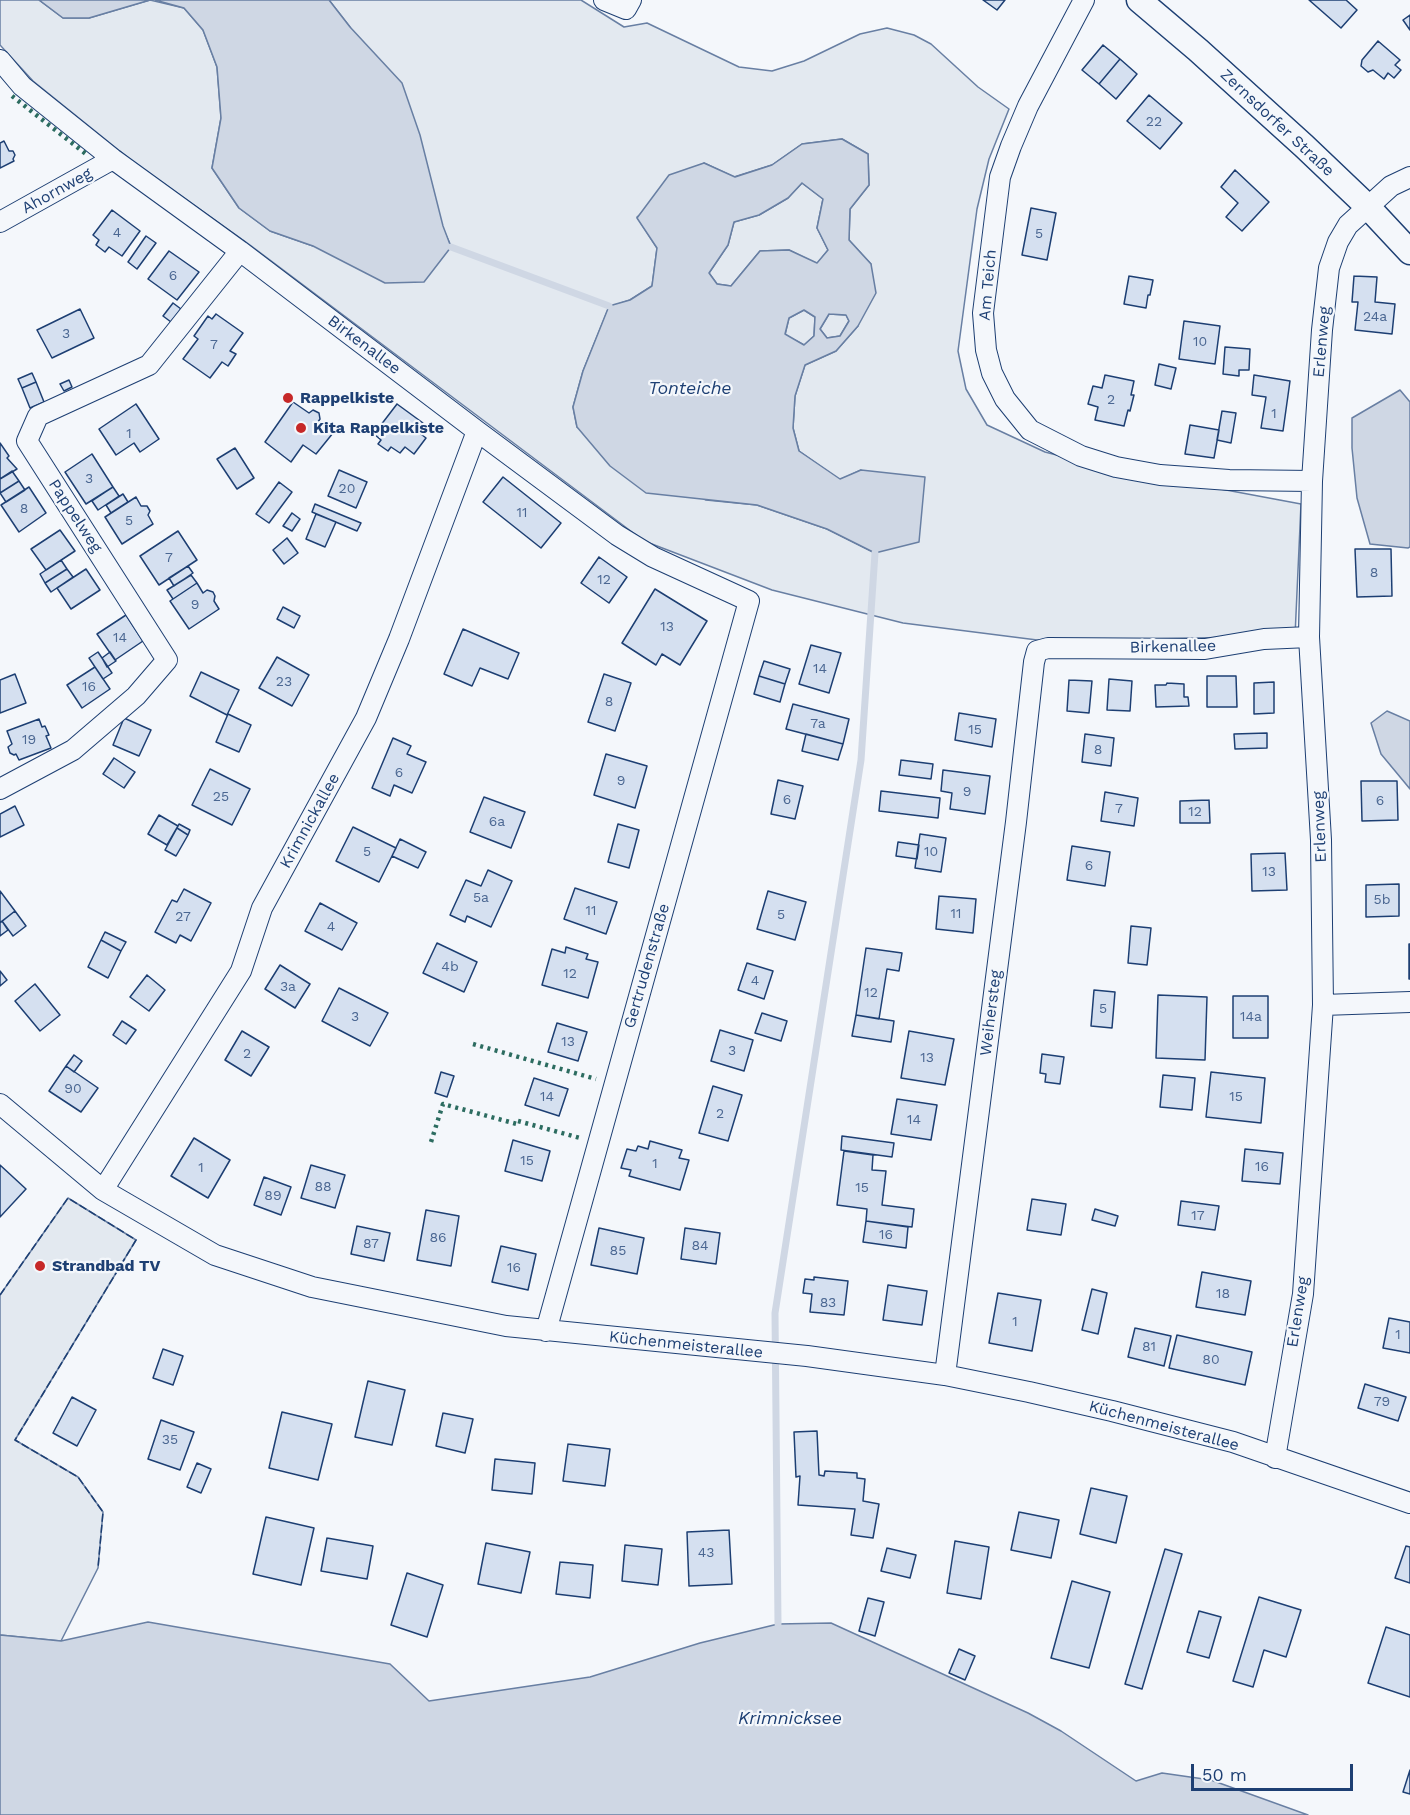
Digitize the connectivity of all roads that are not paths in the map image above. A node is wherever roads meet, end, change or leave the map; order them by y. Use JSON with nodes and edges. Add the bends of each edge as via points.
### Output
{"nodes":[{"id":1,"x":604,"y":0,"type":"edge"},
{"id":2,"x":1084,"y":0,"type":"edge"},
{"id":3,"x":1138,"y":0,"type":"edge"},
{"id":4,"x":629,"y":5,"type":"edge"},
{"id":5,"x":0,"y":60,"type":"edge"},
{"id":6,"x":113,"y":159,"type":"junction"},
{"id":7,"x":1410,"y":177,"type":"edge"},
{"id":8,"x":1367,"y":206,"type":"junction"},
{"id":9,"x":0,"y":222,"type":"edge"},
{"id":10,"x":240,"y":251,"type":"junction"},
{"id":11,"x":1410,"y":252,"type":"edge"},
{"id":12,"x":477,"y":431,"type":"junction"},
{"id":13,"x":1312,"y":481,"type":"junction"},
{"id":14,"x":749,"y":601,"type":"joint"},
{"id":15,"x":1309,"y":637,"type":"junction"},
{"id":16,"x":1037,"y":651,"type":"joint"},
{"id":17,"x":0,"y":789,"type":"edge"},
{"id":18,"x":1410,"y":1002,"type":"edge"},
{"id":19,"x":1323,"y":1005,"type":"junction"},
{"id":20,"x":0,"y":1104,"type":"edge"},
{"id":21,"x":103,"y":1190,"type":"junction"},
{"id":22,"x":546,"y":1331,"type":"junction"},
{"id":23,"x":945,"y":1375,"type":"junction"},
{"id":24,"x":1275,"y":1458,"type":"junction"},
{"id":25,"x":1410,"y":1503,"type":"edge"}],
"edges":[{"from":1,"to":4,"type":"street"},
{"from":2,"to":13,"type":"street","name":"Am Teich","via":[[1028,106],[1000,177],[983,313],[992,374],[1005,399],[1030,430],[1081,456],[1160,475]]},
{"from":3,"to":8,"type":"street","name":"Zernsdorfer Straße","via":[[1207,58]]},
{"from":5,"to":6,"type":"street","name":"Birkenallee","via":[[22,86]]},
{"from":6,"to":9,"type":"street","name":"Ahornweg"},
{"from":6,"to":10,"type":"street","name":"Birkenallee"},
{"from":7,"to":8,"type":"street","name":"Erlenweg","via":[[1390,186]]},
{"from":8,"to":11,"type":"street","name":"Zernsdorfer Straße"},
{"from":8,"to":13,"type":"street","name":"Erlenweg","via":[[1348,225],[1329,268]]},
{"from":10,"to":12,"type":"street","name":"Birkenallee"},
{"from":10,"to":17,"type":"street","name":"Pappelweg","via":[[149,365],[38,416],[27,441],[167,660],[136,696],[73,750]]},
{"from":12,"to":14,"type":"street","name":"Birkenallee","via":[[617,535]]},
{"from":12,"to":21,"type":"street","name":"Krimnickallee","via":[[366,718],[262,908],[241,971]]},
{"from":13,"to":15,"type":"street","name":"Erlenweg"},
{"from":14,"to":22,"type":"street","name":"Gertrudenstraße"},
{"from":15,"to":16,"type":"street","name":"Birkenallee","via":[[1263,639],[1205,649]]},
{"from":15,"to":19,"type":"street","name":"Erlenweg","via":[[1321,840]]},
{"from":16,"to":23,"type":"street","name":"Weihersteg"},
{"from":18,"to":19,"type":"street"},
{"from":19,"to":24,"type":"street","name":"Erlenweg","via":[[1303,1294]]},
{"from":20,"to":21,"type":"street","name":"Küchenmeisterallee"},
{"from":21,"to":22,"type":"street","name":"Küchenmeisterallee","via":[[215,1255],[312,1287]]},
{"from":22,"to":23,"type":"street","name":"Küchenmeisterallee","via":[[807,1356]]},
{"from":23,"to":24,"type":"street","name":"Küchenmeisterallee","via":[[1112,1411],[1233,1442]]},
{"from":24,"to":25,"type":"street","name":"Küchenmeisterallee"}]}
